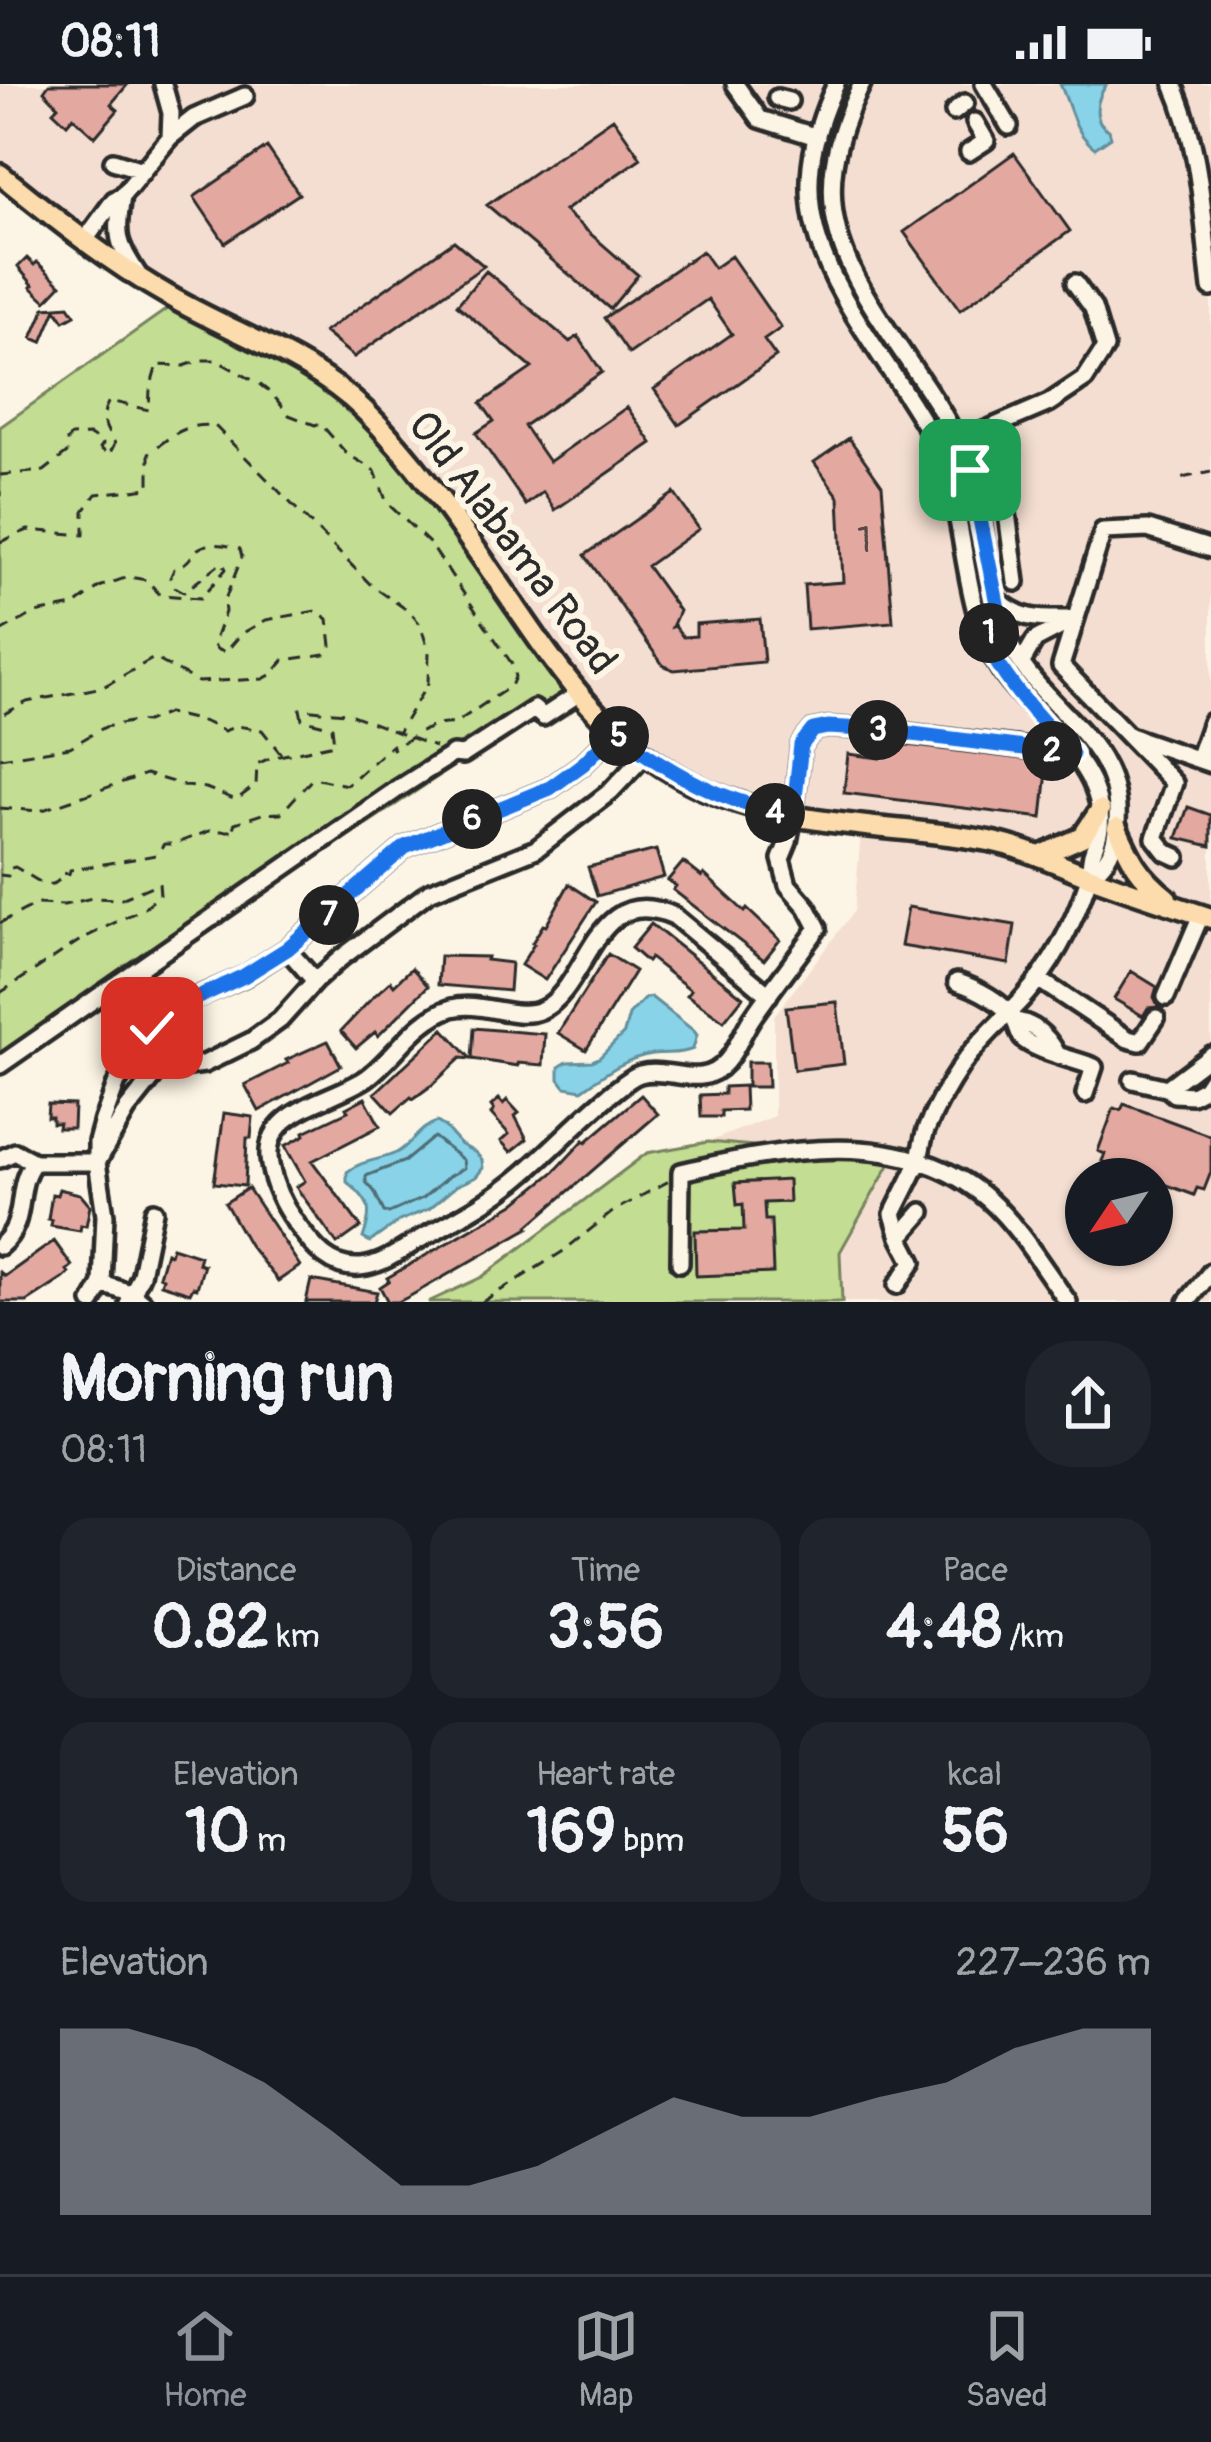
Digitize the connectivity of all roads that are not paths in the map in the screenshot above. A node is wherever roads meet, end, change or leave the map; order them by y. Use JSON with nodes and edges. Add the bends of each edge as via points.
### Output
{"nodes":[{"id":1,"x":163,"y":84,"type":"edge"},
{"id":2,"x":735,"y":84,"type":"edge"},
{"id":3,"x":836,"y":84,"type":"edge"},
{"id":4,"x":862,"y":84,"type":"edge"},
{"id":5,"x":984,"y":84,"type":"edge"},
{"id":6,"x":1173,"y":84,"type":"edge"},
{"id":7,"x":244,"y":96,"type":"dead end"},
{"id":8,"x":976,"y":122,"type":"dead end"},
{"id":9,"x":1010,"y":126,"type":"dead end"},
{"id":10,"x":170,"y":137,"type":"junction"},
{"id":11,"x":817,"y":137,"type":"junction"},
{"id":12,"x":969,"y":152,"type":"dead end"},
{"id":13,"x":112,"y":161,"type":"dead end"},
{"id":14,"x":142,"y":170,"type":"junction"},
{"id":15,"x":0,"y":175,"type":"edge"},
{"id":16,"x":121,"y":203,"type":"junction"},
{"id":17,"x":89,"y":243,"type":"junction"},
{"id":18,"x":140,"y":278,"type":"junction"},
{"id":19,"x":1075,"y":283,"type":"dead end"},
{"id":20,"x":1211,"y":288,"type":"edge"},
{"id":21,"x":958,"y":442,"type":"junction"},
{"id":22,"x":1007,"y":513,"type":"dead end"},
{"id":23,"x":1211,"y":549,"type":"edge"},
{"id":24,"x":1016,"y":582,"type":"dead end"},
{"id":25,"x":994,"y":596,"type":"junction"},
{"id":26,"x":1035,"y":619,"type":"junction"},
{"id":27,"x":1075,"y":619,"type":"junction"},
{"id":28,"x":1002,"y":628,"type":"junction"},
{"id":29,"x":983,"y":635,"type":"junction"},
{"id":30,"x":1035,"y":640,"type":"junction"},
{"id":31,"x":1011,"y":646,"type":"junction"},
{"id":32,"x":991,"y":654,"type":"junction"},
{"id":33,"x":1021,"y":664,"type":"junction"},
{"id":34,"x":578,"y":694,"type":"junction"},
{"id":35,"x":1211,"y":722,"type":"edge"},
{"id":36,"x":615,"y":732,"type":"junction"},
{"id":37,"x":1127,"y":735,"type":"junction"},
{"id":38,"x":1072,"y":754,"type":"junction"},
{"id":39,"x":645,"y":755,"type":"junction"},
{"id":40,"x":1204,"y":762,"type":"edge"},
{"id":41,"x":1100,"y":811,"type":"junction"},
{"id":42,"x":793,"y":816,"type":"junction"},
{"id":43,"x":1117,"y":828,"type":"junction"},
{"id":44,"x":1040,"y":856,"type":"junction"},
{"id":45,"x":1177,"y":857,"type":"dead end"},
{"id":46,"x":1089,"y":877,"type":"junction"},
{"id":47,"x":1180,"y":908,"type":"junction"},
{"id":48,"x":1206,"y":917,"type":"edge"},
{"id":49,"x":287,"y":949,"type":"junction"},
{"id":50,"x":1038,"y":979,"type":"junction"},
{"id":51,"x":315,"y":981,"type":"junction"},
{"id":52,"x":957,"y":982,"type":"dead end"},
{"id":53,"x":769,"y":994,"type":"junction"},
{"id":54,"x":1166,"y":997,"type":"dead end"},
{"id":55,"x":1012,"y":1017,"type":"junction"},
{"id":56,"x":1156,"y":1018,"type":"dead end"},
{"id":57,"x":147,"y":1043,"type":"junction"},
{"id":58,"x":1211,"y":1055,"type":"edge"},
{"id":59,"x":0,"y":1065,"type":"edge"},
{"id":60,"x":166,"y":1067,"type":"junction"},
{"id":61,"x":1211,"y":1079,"type":"edge"},
{"id":62,"x":1133,"y":1080,"type":"dead end"},
{"id":63,"x":1166,"y":1088,"type":"junction"},
{"id":64,"x":1085,"y":1094,"type":"dead end"},
{"id":65,"x":110,"y":1125,"type":"junction"},
{"id":66,"x":0,"y":1159,"type":"edge"},
{"id":67,"x":919,"y":1160,"type":"junction"},
{"id":68,"x":34,"y":1162,"type":"junction"},
{"id":69,"x":97,"y":1162,"type":"junction"},
{"id":70,"x":154,"y":1211,"type":"dead end"},
{"id":71,"x":922,"y":1212,"type":"dead end"},
{"id":72,"x":900,"y":1237,"type":"junction"},
{"id":73,"x":0,"y":1246,"type":"edge"},
{"id":74,"x":680,"y":1263,"type":"dead end"},
{"id":75,"x":1211,"y":1272,"type":"edge"},
{"id":76,"x":102,"y":1284,"type":"junction"},
{"id":77,"x":897,"y":1285,"type":"dead end"},
{"id":78,"x":135,"y":1299,"type":"edge"},
{"id":79,"x":1194,"y":1300,"type":"edge"},
{"id":80,"x":92,"y":1302,"type":"edge"},
{"id":81,"x":1068,"y":1302,"type":"edge"}],
"edges":[{"from":1,"to":10,"type":"street"},
{"from":2,"to":11,"type":"street","via":[[760,119]]},
{"from":3,"to":11,"type":"street"},
{"from":4,"to":21,"type":"street","via":[[837,142],[834,221],[847,264]]},
{"from":5,"to":9,"type":"street"},
{"from":6,"to":20,"type":"street","via":[[1186,115]]},
{"from":7,"to":10,"type":"street"},
{"from":8,"to":12,"type":"street","via":[[986,141]]},
{"from":10,"to":14,"type":"street"},
{"from":11,"to":29,"type":"street","via":[[811,201],[823,260],[942,460]]},
{"from":13,"to":14,"type":"street"},
{"from":14,"to":16,"type":"street"},
{"from":15,"to":17,"type":"main road","name":"Old Alabama Road"},
{"from":16,"to":17,"type":"street"},
{"from":16,"to":18,"type":"street","via":[[120,247]]},
{"from":17,"to":18,"type":"main road","name":"Old Alabama Road"},
{"from":18,"to":34,"type":"main road","name":"Old Alabama Road","via":[[289,357],[360,406],[418,470]]},
{"from":19,"to":21,"type":"street","via":[[1105,348],[1085,379]]},
{"from":21,"to":25,"type":"street"},
{"from":22,"to":24,"type":"street"},
{"from":23,"to":27,"type":"street","via":[[1179,531],[1103,531]]},
{"from":25,"to":26,"type":"street"},
{"from":25,"to":28,"type":"street"},
{"from":26,"to":27,"type":"street"},
{"from":26,"to":28,"type":"street"},
{"from":27,"to":30,"type":"street"},
{"from":27,"to":37,"type":"street","via":[[1061,666]]},
{"from":28,"to":29,"type":"street"},
{"from":28,"to":31,"type":"street"},
{"from":29,"to":32,"type":"street"},
{"from":30,"to":31,"type":"street"},
{"from":30,"to":33,"type":"street"},
{"from":31,"to":32,"type":"street"},
{"from":31,"to":33,"type":"street"},
{"from":32,"to":38,"type":"street"},
{"from":33,"to":43,"type":"street","via":[[1106,762]]},
{"from":34,"to":36,"type":"main road","name":"Old Alabama Road"},
{"from":34,"to":59,"type":"street","via":[[543,717],[534,709],[396,790]]},
{"from":35,"to":40,"type":"street"},
{"from":36,"to":39,"type":"main road","name":"Old Alabama Road"},
{"from":36,"to":49,"type":"street","via":[[550,788],[405,847]]},
{"from":37,"to":40,"type":"street"},
{"from":37,"to":45,"type":"street","via":[[1174,783],[1155,838]]},
{"from":38,"to":41,"type":"street"},
{"from":38,"to":42,"type":"street","via":[[820,728],[801,745]]},
{"from":39,"to":42,"type":"main road","name":"Old Alabama Road","via":[[700,787]]},
{"from":39,"to":51,"type":"street","via":[[536,849],[429,892]]},
{"from":41,"to":44,"type":"main road","via":[[1082,837]]},
{"from":41,"to":46,"type":"street"},
{"from":42,"to":44,"type":"main road","name":"Old Alabama Road","via":[[988,841]]},
{"from":42,"to":53,"type":"street","via":[[782,872],[818,928]]},
{"from":43,"to":46,"type":"street","via":[[1109,860]]},
{"from":43,"to":47,"type":"main road","via":[[1132,864]]},
{"from":44,"to":46,"type":"main road","name":"Old Alabama Road"},
{"from":46,"to":47,"type":"main road","name":"Old Alabama Road"},
{"from":46,"to":50,"type":"street"},
{"from":47,"to":48,"type":"main road","name":"Old Alabama Road"},
{"from":48,"to":54,"type":"street"},
{"from":49,"to":51,"type":"street"},
{"from":49,"to":57,"type":"street","via":[[161,1016]]},
{"from":50,"to":55,"type":"street"},
{"from":50,"to":56,"type":"street","via":[[1128,1039],[1140,1042]]},
{"from":51,"to":60,"type":"street","via":[[280,1020],[239,1048],[204,1064]]},
{"from":52,"to":55,"type":"street"},
{"from":53,"to":53,"type":"street","via":[[715,1071],[639,1074],[502,1191],[374,1264],[323,1257],[275,1189],[267,1150],[272,1133],[295,1113],[368,1077],[445,1011],[543,1010],[608,927],[634,909],[674,916]]},
{"from":55,"to":64,"type":"street","via":[[1056,1052],[1094,1067]]},
{"from":55,"to":67,"type":"street","via":[[961,1065]]},
{"from":57,"to":60,"type":"street"},
{"from":57,"to":65,"type":"street","via":[[117,1082]]},
{"from":58,"to":63,"type":"street"},
{"from":60,"to":65,"type":"street"},
{"from":61,"to":63,"type":"street","via":[[1192,1095]]},
{"from":62,"to":63,"type":"street"},
{"from":65,"to":69,"type":"street"},
{"from":66,"to":68,"type":"street","via":[[15,1152]]},
{"from":67,"to":72,"type":"street","via":[[893,1214]]},
{"from":67,"to":74,"type":"street","via":[[809,1150],[681,1172]]},
{"from":67,"to":81,"type":"street","via":[[987,1198]]},
{"from":68,"to":69,"type":"street"},
{"from":68,"to":73,"type":"street","via":[[18,1226]]},
{"from":69,"to":76,"type":"street"},
{"from":70,"to":78,"type":"street"},
{"from":71,"to":72,"type":"street"},
{"from":72,"to":77,"type":"street","via":[[913,1262]]},
{"from":75,"to":79,"type":"street"},
{"from":76,"to":78,"type":"street"},
{"from":76,"to":80,"type":"street"}]}
